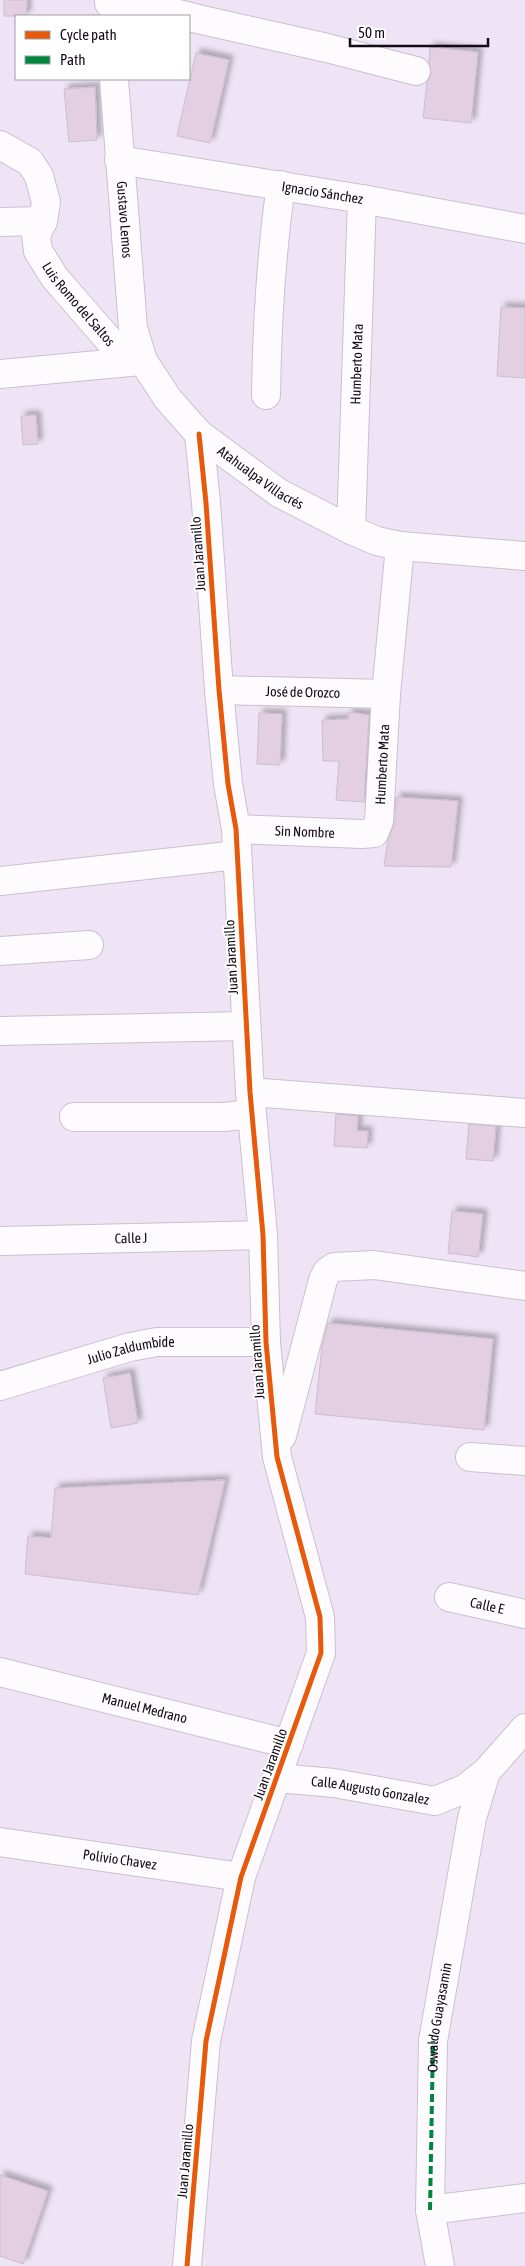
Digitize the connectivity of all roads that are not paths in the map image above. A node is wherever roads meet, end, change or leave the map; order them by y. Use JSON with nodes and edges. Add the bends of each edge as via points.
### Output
{"nodes":[{"id":1,"x":109,"y":6,"type":"edge"},
{"id":2,"x":183,"y":15,"type":"edge"},
{"id":3,"x":190,"y":16,"type":"edge"},
{"id":4,"x":416,"y":72,"type":"dead end"},
{"id":5,"x":114,"y":80,"type":"edge"},
{"id":6,"x":0,"y":145,"type":"edge"},
{"id":7,"x":119,"y":160,"type":"junction"},
{"id":8,"x":281,"y":186,"type":"junction"},
{"id":9,"x":362,"y":198,"type":"junction"},
{"id":10,"x":43,"y":221,"type":"junction"},
{"id":11,"x":0,"y":222,"type":"edge"},
{"id":12,"x":525,"y":229,"type":"edge"},
{"id":13,"x":135,"y":361,"type":"junction"},
{"id":14,"x":0,"y":374,"type":"edge"},
{"id":15,"x":266,"y":395,"type":"dead end"},
{"id":16,"x":199,"y":434,"type":"junction"},
{"id":17,"x":238,"y":463,"type":"junction"},
{"id":18,"x":206,"y":503,"type":"junction"},
{"id":19,"x":351,"y":530,"type":"junction"},
{"id":20,"x":400,"y":546,"type":"junction"},
{"id":21,"x":525,"y":556,"type":"edge"},
{"id":22,"x":219,"y":690,"type":"junction"},
{"id":23,"x":386,"y":694,"type":"junction"},
{"id":24,"x":374,"y":833,"type":"joint"},
{"id":25,"x":236,"y":842,"type":"junction"},
{"id":26,"x":0,"y":881,"type":"edge"},
{"id":27,"x":89,"y":945,"type":"dead end"},
{"id":28,"x":0,"y":951,"type":"edge"},
{"id":29,"x":246,"y":1026,"type":"junction"},
{"id":30,"x":0,"y":1030,"type":"edge"},
{"id":31,"x":251,"y":1103,"type":"junction"},
{"id":32,"x":525,"y":1113,"type":"edge"},
{"id":33,"x":74,"y":1117,"type":"dead end"},
{"id":34,"x":263,"y":1235,"type":"junction"},
{"id":35,"x":0,"y":1241,"type":"edge"},
{"id":36,"x":525,"y":1286,"type":"edge"},
{"id":37,"x":266,"y":1342,"type":"junction"},
{"id":38,"x":0,"y":1386,"type":"edge"},
{"id":39,"x":470,"y":1456,"type":"dead end"},
{"id":40,"x":277,"y":1457,"type":"junction"},
{"id":41,"x":525,"y":1462,"type":"edge"},
{"id":42,"x":449,"y":1597,"type":"dead end"},
{"id":43,"x":525,"y":1614,"type":"edge"},
{"id":44,"x":0,"y":1672,"type":"edge"},
{"id":45,"x":525,"y":1728,"type":"edge"},
{"id":46,"x":289,"y":1744,"type":"junction"},
{"id":47,"x":486,"y":1772,"type":"junction"},
{"id":48,"x":277,"y":1778,"type":"junction"},
{"id":49,"x":0,"y":1842,"type":"edge"},
{"id":50,"x":241,"y":1877,"type":"junction"},
{"id":51,"x":525,"y":2198,"type":"edge"},
{"id":52,"x":430,"y":2210,"type":"junction"},
{"id":53,"x":187,"y":2266,"type":"edge"},
{"id":54,"x":440,"y":2266,"type":"edge"}],
"edges":[{"from":1,"to":2,"type":"street","via":[[128,4]]},
{"from":3,"to":4,"type":"street"},
{"from":5,"to":7,"type":"street","name":"Gustavo Lemos"},
{"from":6,"to":10,"type":"street","name":"Luis Romo del Saltos","via":[[30,162],[39,176],[46,202]]},
{"from":7,"to":8,"type":"street","name":"Ignacio Sánchez"},
{"from":7,"to":13,"type":"street","name":"Gustavo Lemos"},
{"from":8,"to":9,"type":"street","name":"Ignacio Sánchez"},
{"from":8,"to":15,"type":"street","via":[[266,339]]},
{"from":9,"to":12,"type":"street","name":"Ignacio Sánchez"},
{"from":9,"to":19,"type":"street","name":"Humberto Mata"},
{"from":10,"to":11,"type":"street"},
{"from":10,"to":13,"type":"street","name":"Luis Romo del Saltos","via":[[36,235],[38,251],[55,278]]},
{"from":13,"to":14,"type":"street"},
{"from":13,"to":16,"type":"street","name":"Atahualpa Villacrés"},
{"from":16,"to":17,"type":"street","name":"Atahualpa Villacrés"},
{"from":16,"to":18,"type":"street","name":"Juan Jaramillo"},
{"from":17,"to":18,"type":"street","via":[[217,483]]},
{"from":17,"to":19,"type":"street","name":"Atahualpa Villacrés","via":[[279,494]]},
{"from":18,"to":22,"type":"street","name":"Juan Jaramillo"},
{"from":19,"to":20,"type":"street","name":"Atahualpa Villacrés"},
{"from":20,"to":21,"type":"street","name":"Atahualpa Villacrés"},
{"from":20,"to":23,"type":"street","name":"Humberto Mata"},
{"from":22,"to":23,"type":"street","name":"José de Orozco"},
{"from":22,"to":25,"type":"street","name":"Juan Jaramillo"},
{"from":23,"to":24,"type":"street","name":"Humberto Mata","via":[[379,821]]},
{"from":24,"to":25,"type":"street","name":"Sin Nombre"},
{"from":25,"to":26,"type":"street","name":"Sin Nombre"},
{"from":25,"to":29,"type":"street","name":"Juan Jaramillo"},
{"from":27,"to":28,"type":"street"},
{"from":29,"to":30,"type":"street"},
{"from":29,"to":31,"type":"street","name":"Juan Jaramillo"},
{"from":31,"to":32,"type":"street"},
{"from":31,"to":33,"type":"street","via":[[224,1117]]},
{"from":31,"to":34,"type":"street","name":"Juan Jaramillo"},
{"from":34,"to":35,"type":"street","name":"Calle J"},
{"from":34,"to":37,"type":"street","name":"Juan Jaramillo"},
{"from":36,"to":40,"type":"street","via":[[374,1265],[334,1267],[323,1280]]},
{"from":37,"to":38,"type":"street","name":"Julio Zaldumbide","via":[[157,1342]]},
{"from":37,"to":40,"type":"street","name":"Juan Jaramillo"},
{"from":39,"to":41,"type":"street"},
{"from":40,"to":46,"type":"street","name":"Juan Jaramillo","via":[[320,1617],[321,1653]]},
{"from":42,"to":43,"type":"street","name":"Calle E"},
{"from":44,"to":46,"type":"street","name":"Manuel Medrano"},
{"from":45,"to":47,"type":"street","name":"Calle Augusto Gonzalez"},
{"from":46,"to":48,"type":"street","name":"Juan Jaramillo"},
{"from":47,"to":48,"type":"street","name":"Calle Augusto Gonzalez","via":[[464,1789],[435,1801],[334,1783]]},
{"from":47,"to":52,"type":"street","name":"Oswaldo Guayasamin","via":[[472,1818],[433,2042]]},
{"from":48,"to":50,"type":"street","name":"Juan Jaramillo"},
{"from":49,"to":50,"type":"street","name":"Polivio Chavez"},
{"from":50,"to":53,"type":"street","name":"Juan Jaramillo","via":[[206,2041]]},
{"from":51,"to":52,"type":"street"},
{"from":52,"to":54,"type":"street","name":"Oswaldo Guayasamin"}]}
